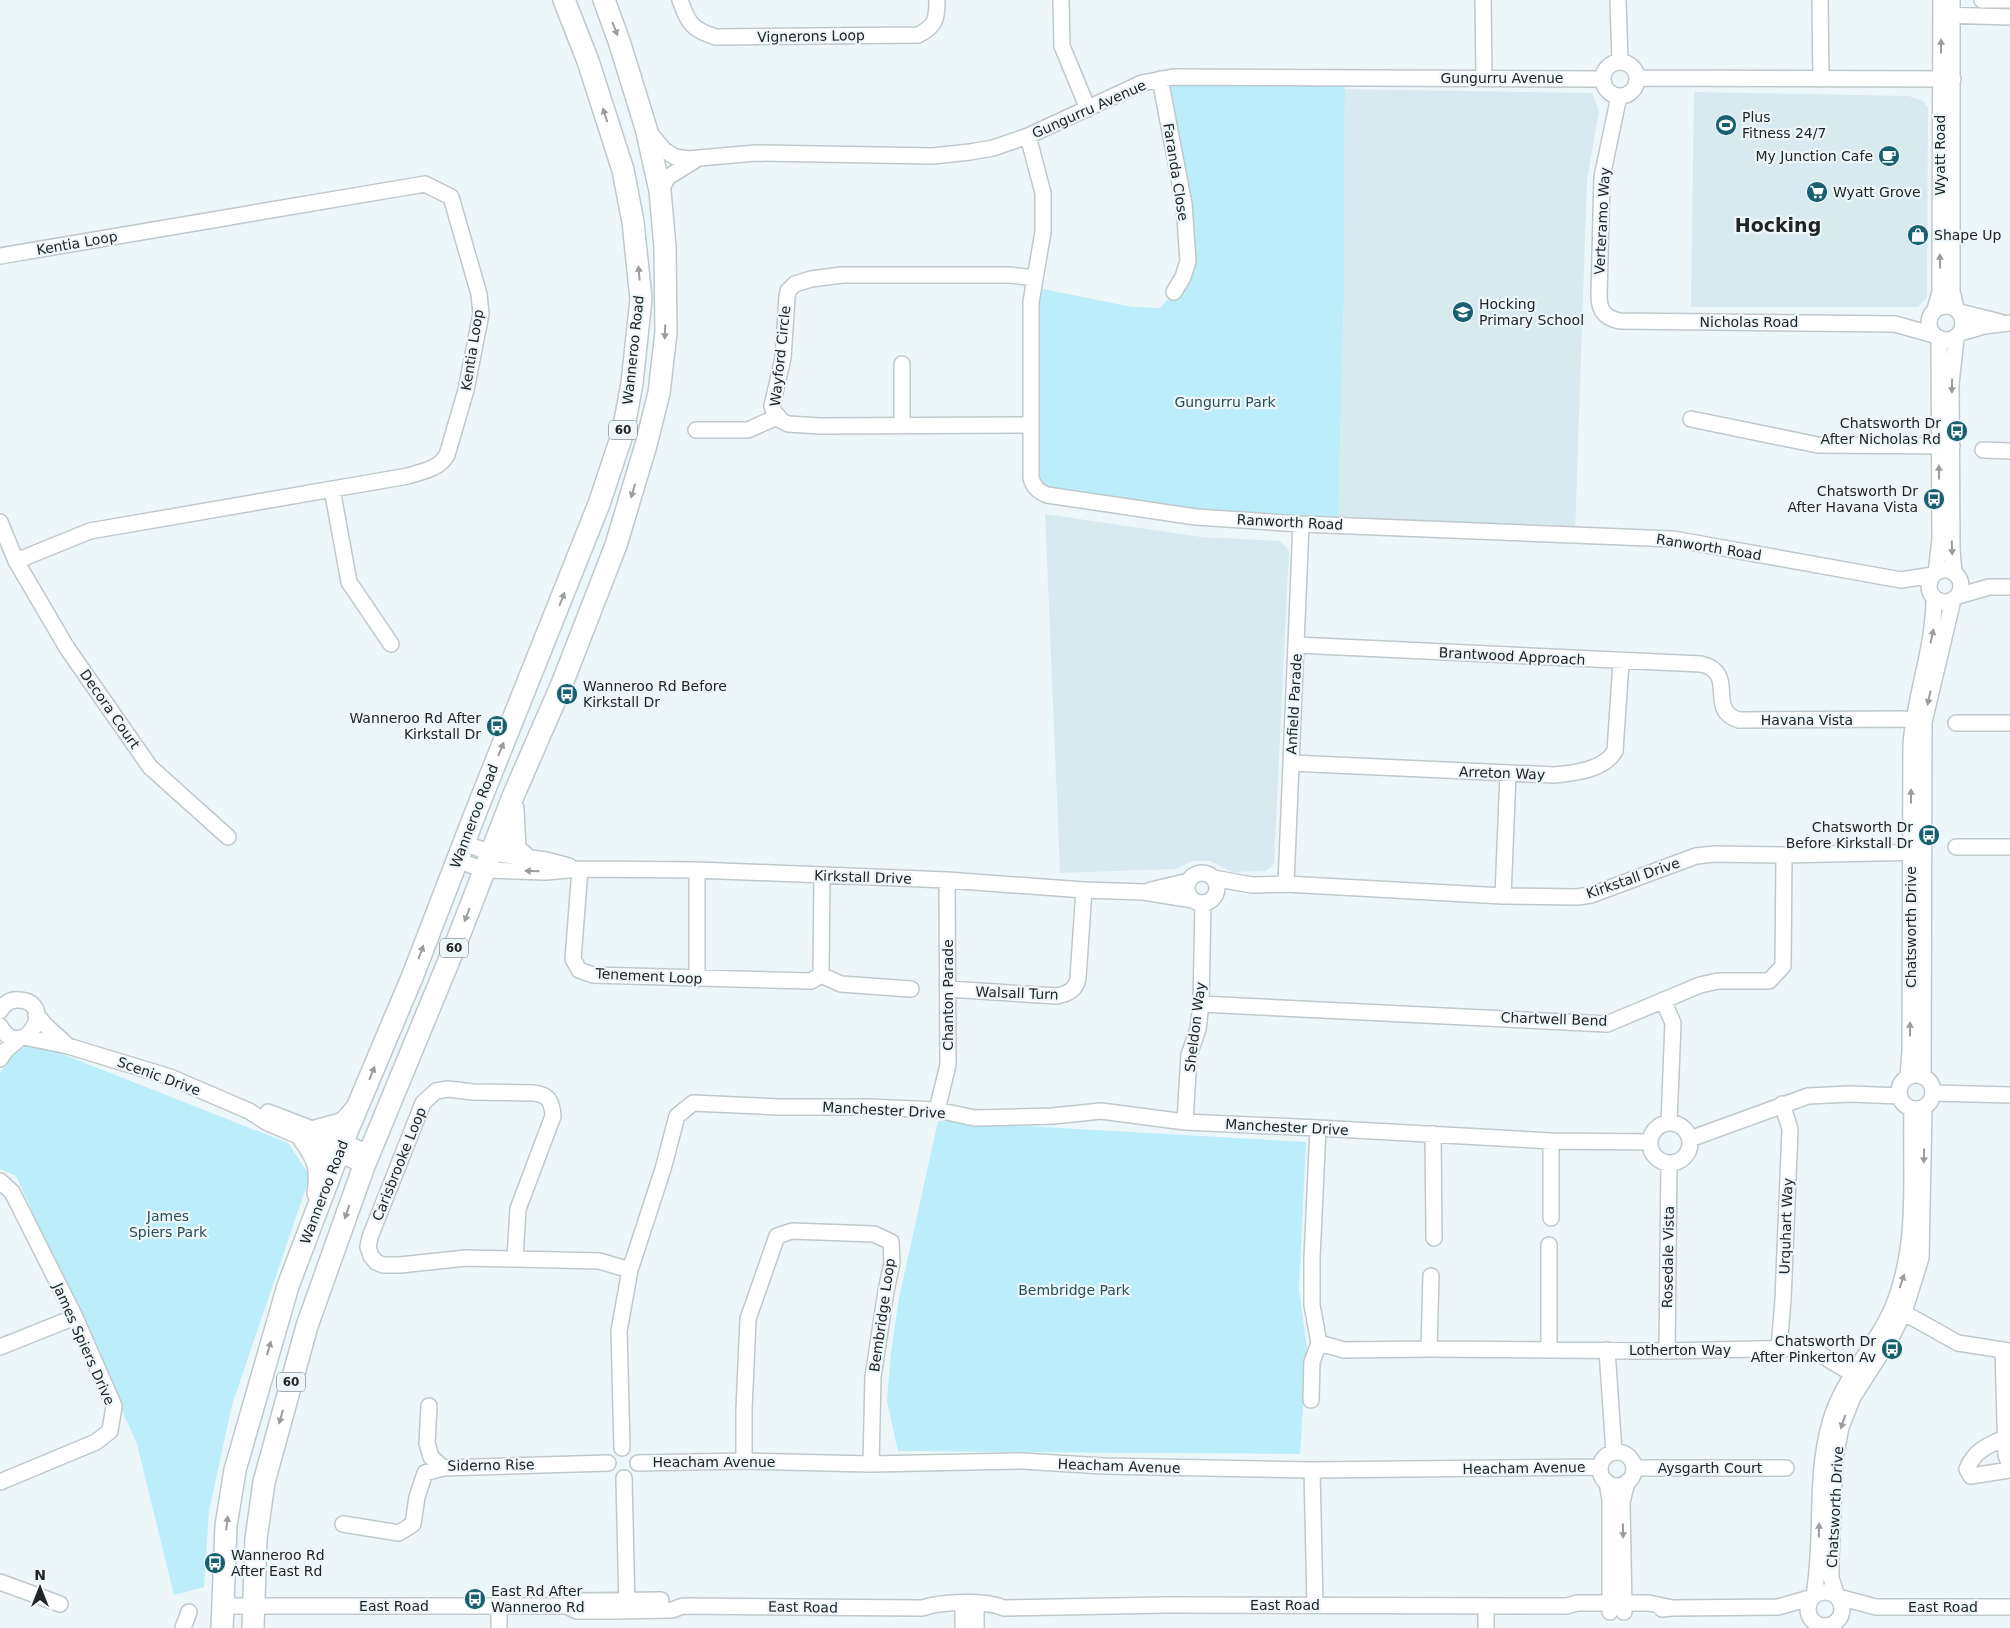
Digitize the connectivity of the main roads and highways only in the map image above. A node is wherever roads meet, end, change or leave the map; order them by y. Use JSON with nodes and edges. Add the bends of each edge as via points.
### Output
{"nodes":[{"id":1,"x":564,"y":0,"type":"edge"},
{"id":2,"x":604,"y":0,"type":"edge"},
{"id":3,"x":514,"y":794,"type":"junction"},
{"id":4,"x":524,"y":857,"type":"road end"},
{"id":5,"x":358,"y":1107,"type":"junction"},
{"id":6,"x":314,"y":1215,"type":"junction"},
{"id":7,"x":222,"y":1628,"type":"edge"},
{"id":8,"x":253,"y":1628,"type":"edge"}],
"edges":[{"from":5,"to":1,"type":"highway","name":"Wanneroo Road","number":"60","one_way":true,"via":[[599,504],[623,432],[639,319],[639,274],[633,222],[623,170],[588,61]]},
{"from":2,"to":3,"type":"highway","name":"Wanneroo Road","number":"60","one_way":true,"via":[[646,128],[660,191],[665,246],[666,333],[655,410],[616,545],[562,684]]},
{"from":3,"to":4,"type":"highway","via":[[514,844]]},
{"from":3,"to":8,"type":"highway","name":"Wanneroo Road","number":"60","one_way":true,"via":[[366,1160],[307,1326],[264,1482],[256,1539]]},
{"from":5,"to":6,"type":"highway","name":"Wanneroo Road","number":"60"},
{"from":5,"to":6,"type":"highway","via":[[344,1123],[309,1135],[320,1170]]},
{"from":7,"to":6,"type":"highway","name":"Wanneroo Road","number":"60","one_way":true,"via":[[226,1526],[235,1470],[274,1330]]}]}
